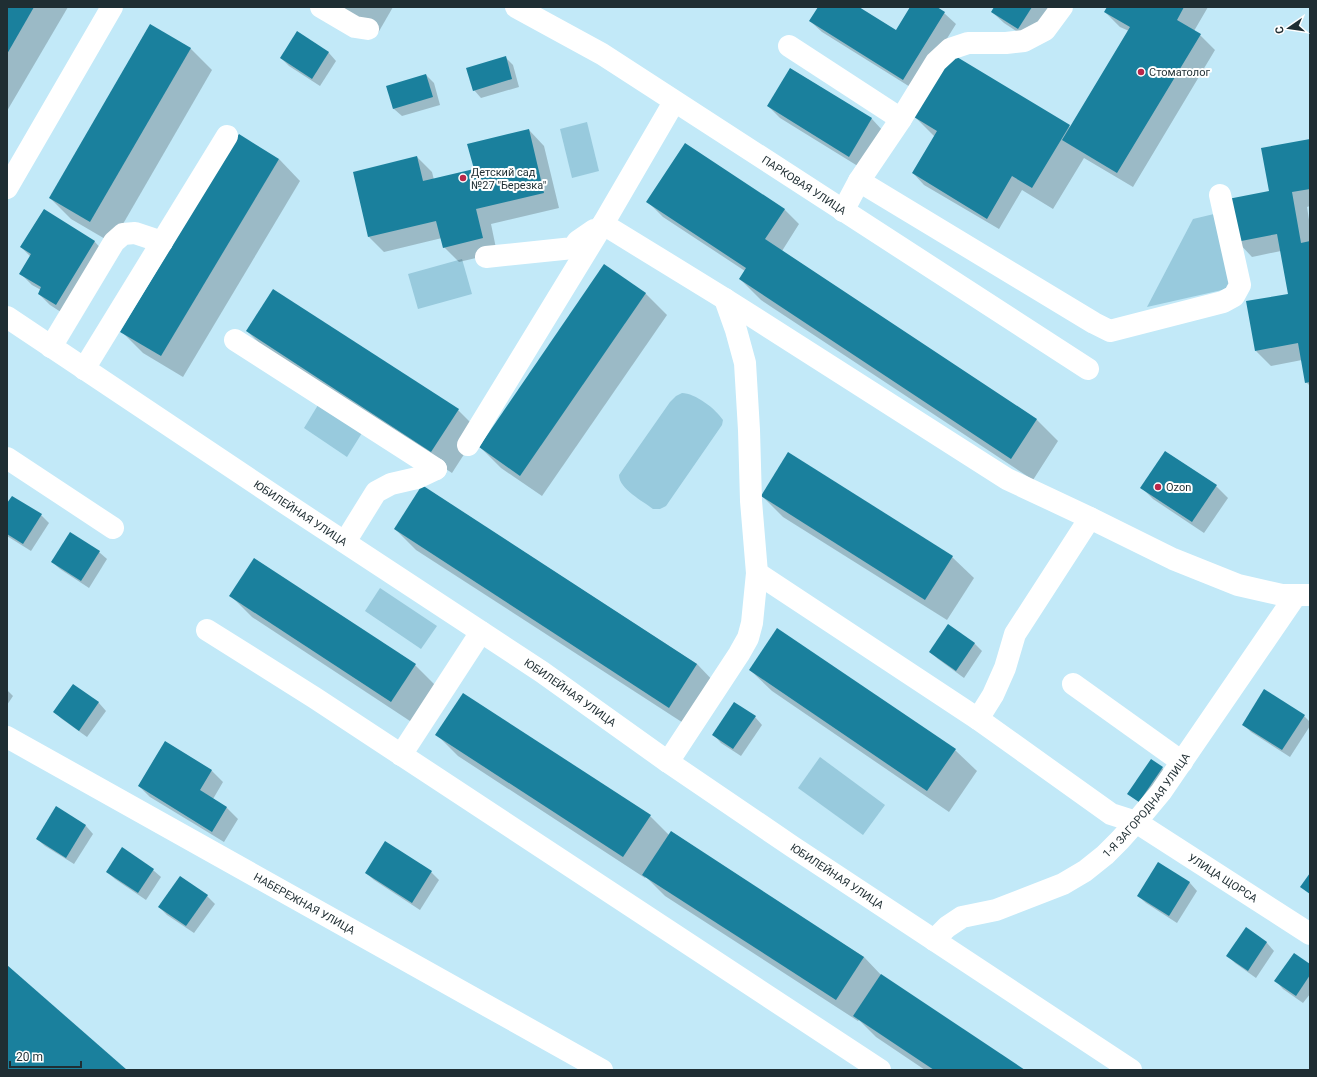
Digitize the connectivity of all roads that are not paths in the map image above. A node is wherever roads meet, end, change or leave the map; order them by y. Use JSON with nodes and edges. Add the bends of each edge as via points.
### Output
{"nodes":[{"id":1,"x":112,"y":7,"type":"edge"},
{"id":2,"x":320,"y":7,"type":"edge"},
{"id":3,"x":1062,"y":7,"type":"edge"},
{"id":4,"x":523,"y":9,"type":"edge"},
{"id":5,"x":368,"y":29,"type":"dead end"},
{"id":6,"x":789,"y":46,"type":"dead end"},
{"id":7,"x":674,"y":102,"type":"junction"},
{"id":8,"x":901,"y":119,"type":"junction"},
{"id":9,"x":227,"y":136,"type":"dead end"},
{"id":10,"x":859,"y":181,"type":"junction"},
{"id":11,"x":7,"y":188,"type":"edge"},
{"id":12,"x":1220,"y":195,"type":"dead end"},
{"id":13,"x":843,"y":211,"type":"junction"},
{"id":14,"x":603,"y":224,"type":"junction"},
{"id":15,"x":162,"y":242,"type":"junction"},
{"id":16,"x":486,"y":257,"type":"dead end"},
{"id":17,"x":725,"y":299,"type":"junction"},
{"id":18,"x":7,"y":317,"type":"edge"},
{"id":19,"x":235,"y":340,"type":"dead end"},
{"id":20,"x":51,"y":347,"type":"junction"},
{"id":21,"x":84,"y":369,"type":"junction"},
{"id":22,"x":1088,"y":369,"type":"dead end"},
{"id":23,"x":468,"y":445,"type":"dead end"},
{"id":24,"x":7,"y":458,"type":"edge"},
{"id":25,"x":1090,"y":518,"type":"junction"},
{"id":26,"x":113,"y":528,"type":"dead end"},
{"id":27,"x":344,"y":542,"type":"junction"},
{"id":28,"x":757,"y":573,"type":"junction"},
{"id":29,"x":1303,"y":595,"type":"edge"},
{"id":30,"x":208,"y":630,"type":"dead end"},
{"id":31,"x":481,"y":632,"type":"junction"},
{"id":32,"x":1073,"y":684,"type":"dead end"},
{"id":33,"x":978,"y":719,"type":"junction"},
{"id":34,"x":7,"y":736,"type":"edge"},
{"id":35,"x":401,"y":755,"type":"junction"},
{"id":36,"x":668,"y":762,"type":"junction"},
{"id":37,"x":1182,"y":762,"type":"junction"},
{"id":38,"x":1136,"y":822,"type":"junction"},
{"id":39,"x":1310,"y":934,"type":"edge"},
{"id":40,"x":934,"y":940,"type":"junction"},
{"id":41,"x":602,"y":1070,"type":"edge"},
{"id":42,"x":880,"y":1070,"type":"edge"},
{"id":43,"x":1131,"y":1070,"type":"edge"}],
"edges":[{"from":1,"to":11,"type":"street"},
{"from":2,"to":5,"type":"street","via":[[355,28]]},
{"from":3,"to":8,"type":"street","via":[[1045,30],[1024,41],[1006,44],[968,43],[950,49],[936,62]]},
{"from":4,"to":7,"type":"street","name":"ПАРКОВАЯ УЛИЦА","via":[[602,54]]},
{"from":6,"to":8,"type":"street"},
{"from":7,"to":13,"type":"street","name":"ПАРКОВАЯ УЛИЦА"},
{"from":7,"to":14,"type":"street"},
{"from":8,"to":10,"type":"street"},
{"from":9,"to":15,"type":"street"},
{"from":10,"to":12,"type":"street","via":[[1094,323],[1110,330],[1223,302],[1234,296],[1240,285]]},
{"from":10,"to":13,"type":"street"},
{"from":13,"to":22,"type":"street","name":"ПАРКОВАЯ УЛИЦА"},
{"from":14,"to":16,"type":"street","via":[[578,241],[573,248]]},
{"from":14,"to":17,"type":"street"},
{"from":14,"to":23,"type":"street"},
{"from":15,"to":20,"type":"street","via":[[135,233],[123,234],[114,242]]},
{"from":15,"to":21,"type":"street"},
{"from":17,"to":25,"type":"street","via":[[1007,479]]},
{"from":17,"to":28,"type":"street","via":[[745,363]]},
{"from":18,"to":20,"type":"street","name":"ЮБИЛЕЙНАЯ УЛИЦА"},
{"from":19,"to":27,"type":"street","via":[[436,469],[417,478],[391,484],[376,492]]},
{"from":20,"to":21,"type":"street","name":"ЮБИЛЕЙНАЯ УЛИЦА"},
{"from":21,"to":27,"type":"street","name":"ЮБИЛЕЙНАЯ УЛИЦА"},
{"from":24,"to":26,"type":"street"},
{"from":25,"to":29,"type":"street","via":[[1173,559],[1238,585],[1282,595]]},
{"from":25,"to":33,"type":"street","via":[[1016,634],[993,695]]},
{"from":27,"to":31,"type":"street","name":"ЮБИЛЕЙНАЯ УЛИЦА"},
{"from":28,"to":33,"type":"street","name":"УЛИЦА ЩОРСА"},
{"from":28,"to":36,"type":"street","via":[[748,638]]},
{"from":29,"to":37,"type":"street","name":"1-Я ЗАГОРОДНАЯ УЛИЦА"},
{"from":30,"to":35,"type":"street"},
{"from":31,"to":35,"type":"street"},
{"from":31,"to":36,"type":"street","name":"ЮБИЛЕЙНАЯ УЛИЦА"},
{"from":32,"to":37,"type":"street"},
{"from":33,"to":38,"type":"street","name":"УЛИЦА ЩОРСА","via":[[1111,814]]},
{"from":34,"to":41,"type":"street","name":"НАБЕРЕЖНАЯ УЛИЦА"},
{"from":35,"to":42,"type":"street"},
{"from":36,"to":40,"type":"street","name":"ЮБИЛЕЙНАЯ УЛИЦА"},
{"from":37,"to":38,"type":"street","name":"1-Я ЗАГОРОДНАЯ УЛИЦА"},
{"from":38,"to":39,"type":"street","name":"УЛИЦА ЩОРСА"},
{"from":38,"to":40,"type":"street","name":"1-Я ЗАГОРОДНАЯ УЛИЦА","via":[[1105,855],[1063,884],[996,910],[962,917]]},
{"from":40,"to":43,"type":"street","name":"ЮБИЛЕЙНАЯ УЛИЦА"}]}
